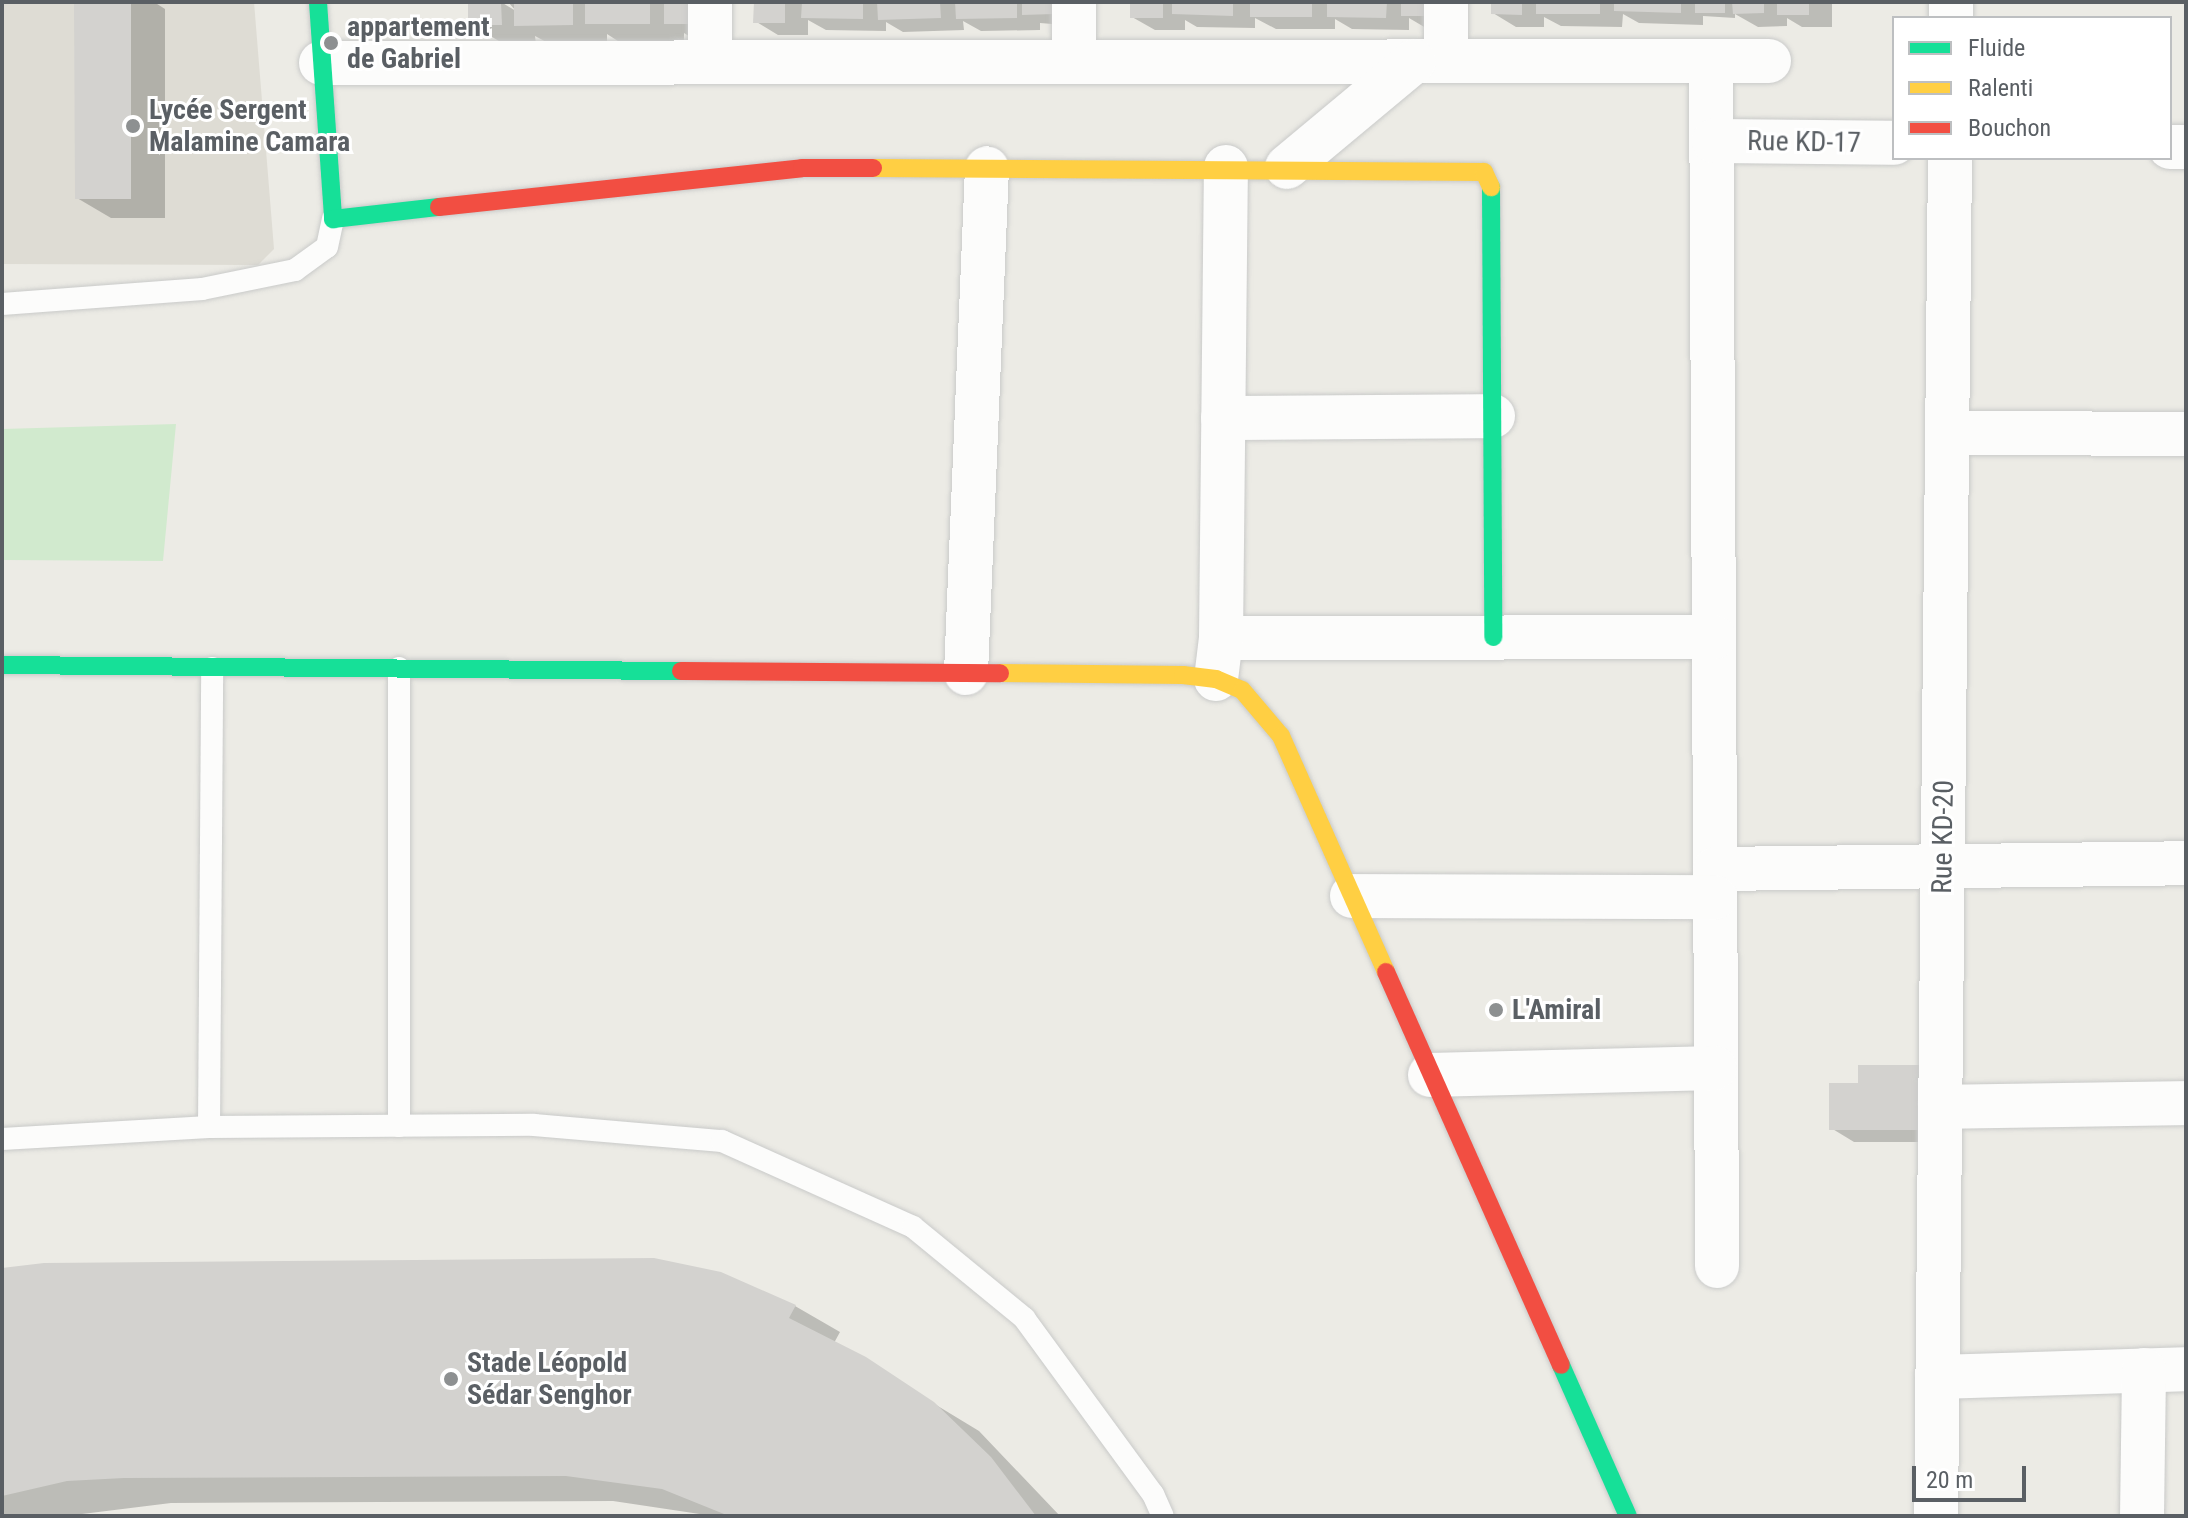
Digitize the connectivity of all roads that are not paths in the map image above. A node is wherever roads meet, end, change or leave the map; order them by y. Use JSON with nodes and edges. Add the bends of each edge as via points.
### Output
{"nodes":[{"id":1,"x":318,"y":2,"type":"edge"},
{"id":2,"x":710,"y":2,"type":"edge"},
{"id":3,"x":1074,"y":2,"type":"edge"},
{"id":4,"x":1446,"y":2,"type":"edge"},
{"id":5,"x":1430,"y":61,"type":"junction"},
{"id":6,"x":1711,"y":61,"type":"junction"},
{"id":7,"x":1769,"y":61,"type":"dead end"},
{"id":8,"x":710,"y":62,"type":"junction"},
{"id":9,"x":1074,"y":62,"type":"junction"},
{"id":10,"x":321,"y":63,"type":"junction"},
{"id":11,"x":1714,"y":141,"type":"junction"},
{"id":12,"x":1892,"y":143,"type":"edge"},
{"id":13,"x":1950,"y":160,"type":"edge"},
{"id":14,"x":1226,"y":167,"type":"junction"},
{"id":15,"x":1287,"y":167,"type":"junction"},
{"id":16,"x":987,"y":168,"type":"junction"},
{"id":17,"x":333,"y":219,"type":"junction"},
{"id":18,"x":2,"y":304,"type":"edge"},
{"id":19,"x":1493,"y":416,"type":"junction"},
{"id":20,"x":1223,"y":418,"type":"junction"},
{"id":21,"x":1947,"y":433,"type":"junction"},
{"id":22,"x":2186,"y":434,"type":"edge"},
{"id":23,"x":1493,"y":637,"type":"junction"},
{"id":24,"x":1714,"y":637,"type":"junction"},
{"id":25,"x":1218,"y":658,"type":"junction"},
{"id":26,"x":2,"y":665,"type":"edge"},
{"id":27,"x":212,"y":668,"type":"junction"},
{"id":28,"x":399,"y":668,"type":"junction"},
{"id":29,"x":966,"y":673,"type":"junction"},
{"id":30,"x":2186,"y":863,"type":"edge"},
{"id":31,"x":1942,"y":866,"type":"junction"},
{"id":32,"x":1715,"y":883,"type":"junction"},
{"id":33,"x":1352,"y":896,"type":"junction"},
{"id":34,"x":1715,"y":1068,"type":"junction"},
{"id":35,"x":1430,"y":1075,"type":"junction"},
{"id":36,"x":2186,"y":1103,"type":"edge"},
{"id":37,"x":1940,"y":1107,"type":"junction"},
{"id":38,"x":399,"y":1126,"type":"junction"},
{"id":39,"x":209,"y":1127,"type":"junction"},
{"id":40,"x":2,"y":1139,"type":"edge"},
{"id":41,"x":1717,"y":1266,"type":"dead end"},
{"id":42,"x":2165,"y":1369,"type":"edge"},
{"id":43,"x":1937,"y":1377,"type":"junction"},
{"id":44,"x":1163,"y":1516,"type":"edge"},
{"id":45,"x":1628,"y":1516,"type":"edge"},
{"id":46,"x":1936,"y":1516,"type":"edge"},
{"id":47,"x":2142,"y":1516,"type":"edge"}],
"edges":[{"from":1,"to":10,"type":"street"},
{"from":2,"to":8,"type":"street"},
{"from":3,"to":9,"type":"street"},
{"from":4,"to":5,"type":"street"},
{"from":5,"to":6,"type":"street"},
{"from":5,"to":9,"type":"street"},
{"from":5,"to":15,"type":"street"},
{"from":6,"to":7,"type":"street"},
{"from":6,"to":11,"type":"street"},
{"from":8,"to":9,"type":"street"},
{"from":8,"to":10,"type":"street"},
{"from":10,"to":17,"type":"street"},
{"from":11,"to":12,"type":"street","name":"Rue KD-17"},
{"from":11,"to":24,"type":"street"},
{"from":13,"to":21,"type":"street","name":"Rue KD-20"},
{"from":14,"to":15,"type":"street"},
{"from":14,"to":16,"type":"street"},
{"from":14,"to":20,"type":"street"},
{"from":15,"to":19,"type":"street","via":[[1484,172],[1491,181]]},
{"from":16,"to":17,"type":"street","via":[[802,168]]},
{"from":16,"to":29,"type":"street"},
{"from":17,"to":18,"type":"lane","via":[[327,247],[295,270],[202,289]]},
{"from":19,"to":20,"type":"street"},
{"from":19,"to":23,"type":"street"},
{"from":20,"to":25,"type":"street"},
{"from":21,"to":22,"type":"street"},
{"from":21,"to":31,"type":"street","name":"Rue KD-20"},
{"from":23,"to":24,"type":"street"},
{"from":23,"to":25,"type":"street"},
{"from":24,"to":32,"type":"street"},
{"from":25,"to":29,"type":"street"},
{"from":25,"to":33,"type":"street","via":[[1281,736]]},
{"from":26,"to":27,"type":"street"},
{"from":27,"to":28,"type":"street"},
{"from":27,"to":39,"type":"lane"},
{"from":28,"to":29,"type":"street"},
{"from":28,"to":38,"type":"lane"},
{"from":30,"to":31,"type":"street"},
{"from":31,"to":32,"type":"street"},
{"from":31,"to":37,"type":"street","name":"Rue KD-20"},
{"from":32,"to":33,"type":"street"},
{"from":32,"to":34,"type":"street"},
{"from":33,"to":35,"type":"street"},
{"from":34,"to":35,"type":"street"},
{"from":34,"to":41,"type":"street"},
{"from":35,"to":45,"type":"street"},
{"from":36,"to":37,"type":"street"},
{"from":37,"to":43,"type":"street","name":"Rue KD-20"},
{"from":38,"to":39,"type":"lane"},
{"from":38,"to":44,"type":"lane","via":[[534,1125],[722,1141],[913,1227],[1034,1327],[1153,1494]]},
{"from":39,"to":40,"type":"lane"},
{"from":42,"to":43,"type":"street"},
{"from":42,"to":47,"type":"street"},
{"from":43,"to":46,"type":"street","name":"Rue KD-20"}]}
